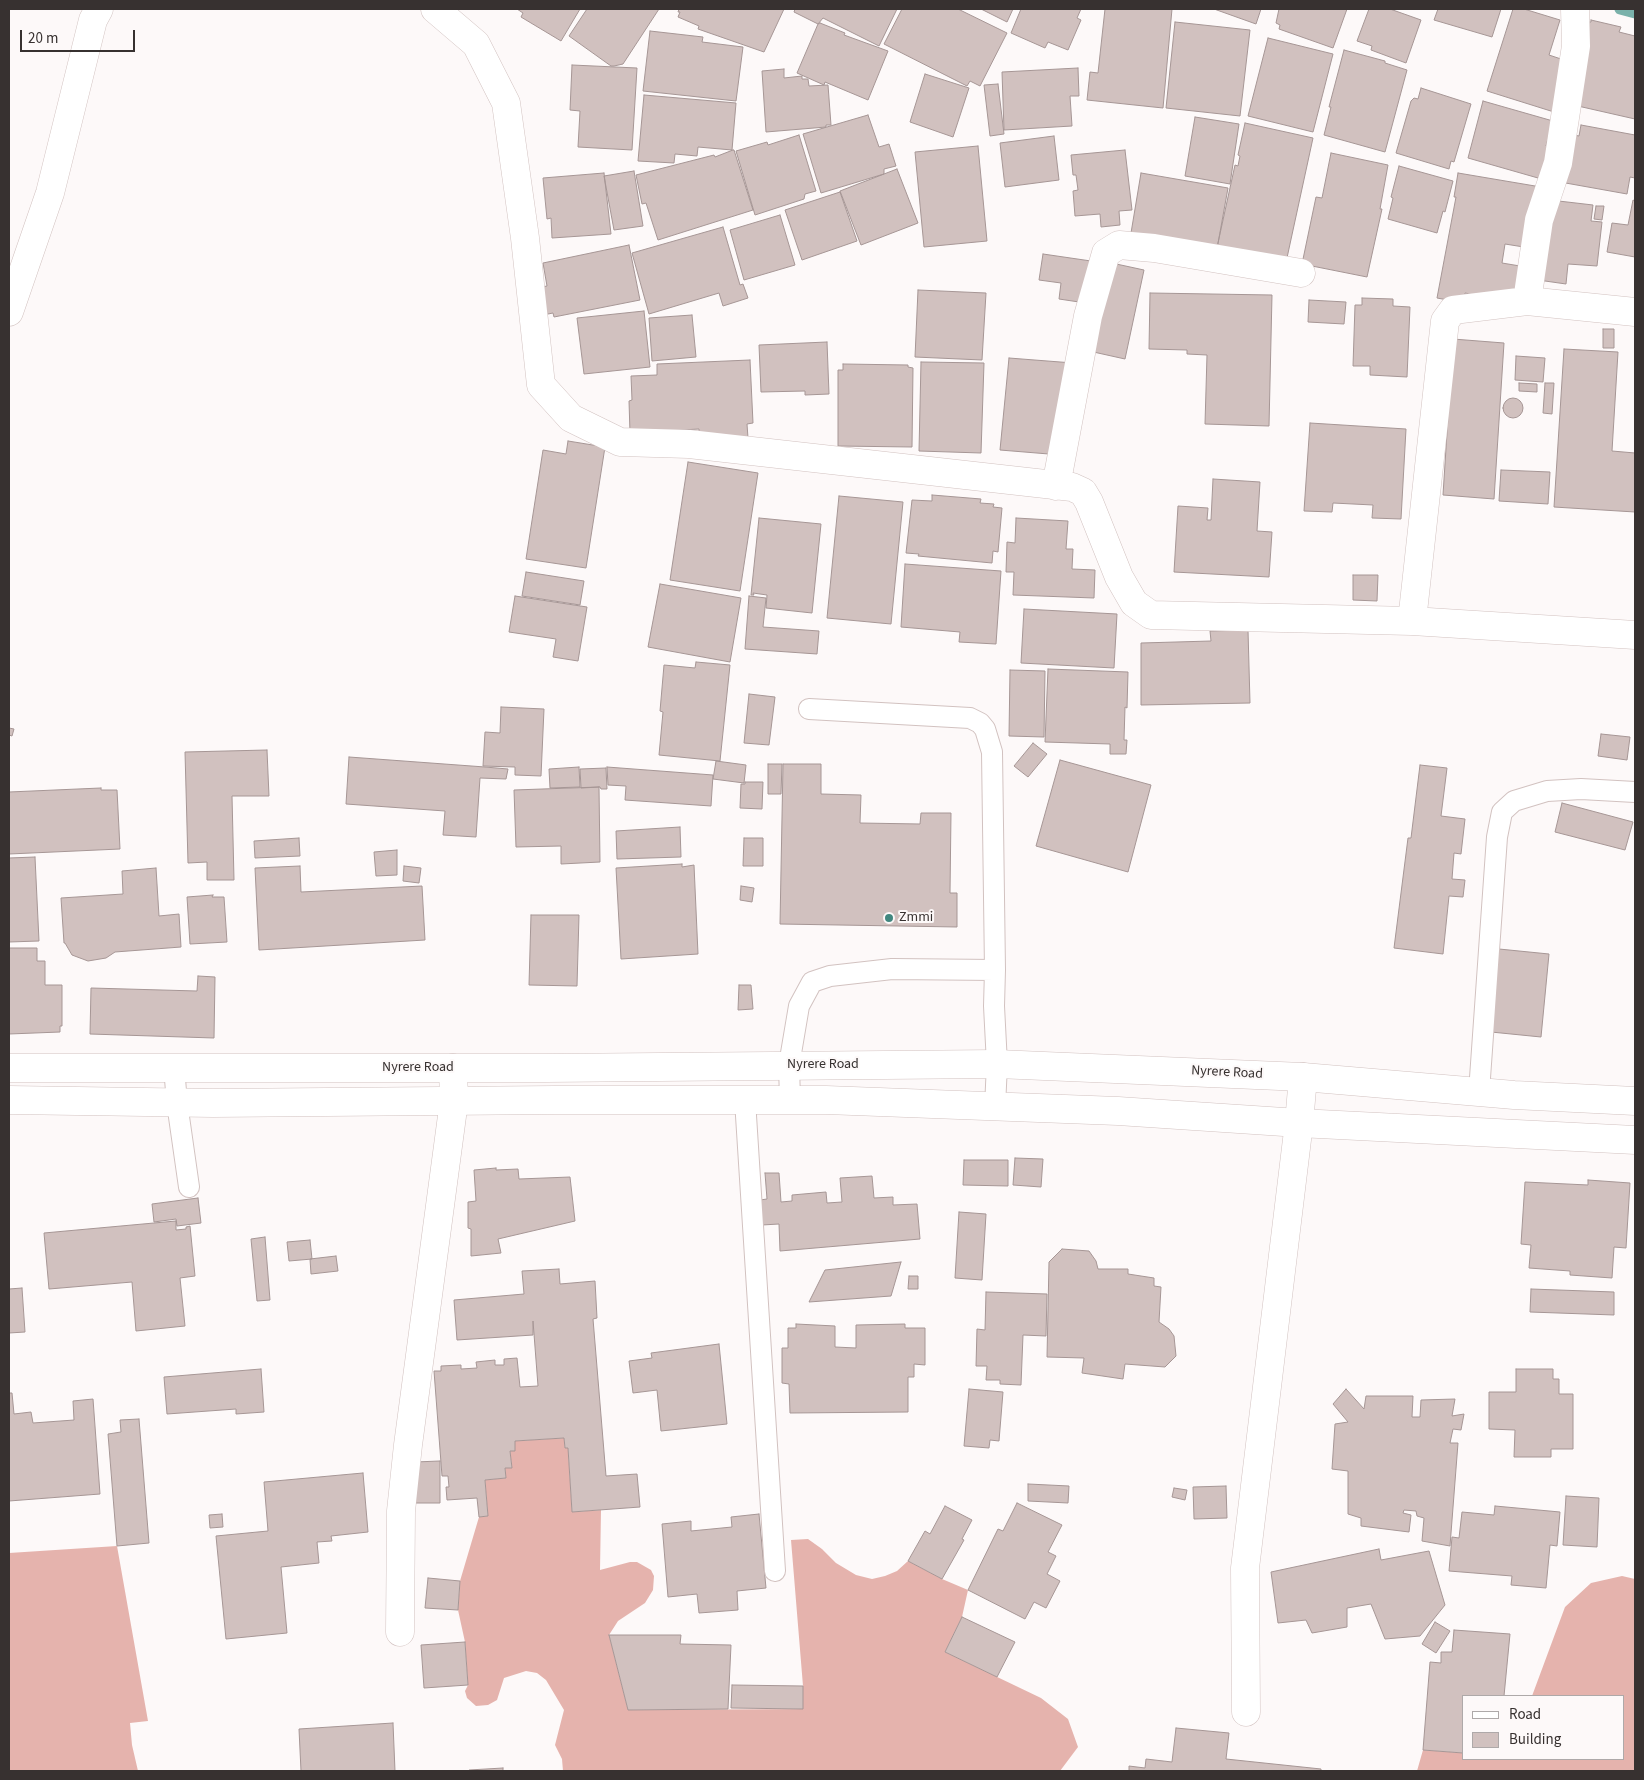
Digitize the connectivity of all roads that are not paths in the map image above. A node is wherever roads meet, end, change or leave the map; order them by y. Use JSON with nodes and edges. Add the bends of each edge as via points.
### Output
{"nodes":[{"id":1,"x":98,"y":9,"type":"edge"},
{"id":2,"x":435,"y":9,"type":"edge"},
{"id":3,"x":1575,"y":9,"type":"edge"},
{"id":4,"x":1301,"y":273,"type":"dead end"},
{"id":5,"x":1527,"y":300,"type":"junction"},
{"id":6,"x":9,"y":312,"type":"edge"},
{"id":7,"x":1635,"y":312,"type":"edge"},
{"id":8,"x":1056,"y":486,"type":"junction"},
{"id":9,"x":1412,"y":621,"type":"junction"},
{"id":10,"x":1635,"y":635,"type":"edge"},
{"id":11,"x":809,"y":709,"type":"dead end"},
{"id":12,"x":1635,"y":792,"type":"edge"},
{"id":13,"x":996,"y":970,"type":"junction"},
{"id":14,"x":997,"y":1064,"type":"junction"},
{"id":15,"x":789,"y":1065,"type":"junction"},
{"id":16,"x":174,"y":1067,"type":"junction"},
{"id":17,"x":9,"y":1068,"type":"edge"},
{"id":18,"x":453,"y":1068,"type":"junction"},
{"id":19,"x":1303,"y":1077,"type":"junction"},
{"id":20,"x":1479,"y":1092,"type":"junction"},
{"id":21,"x":9,"y":1100,"type":"edge"},
{"id":22,"x":745,"y":1100,"type":"junction"},
{"id":23,"x":790,"y":1100,"type":"junction"},
{"id":24,"x":454,"y":1101,"type":"junction"},
{"id":25,"x":1635,"y":1101,"type":"edge"},
{"id":26,"x":177,"y":1103,"type":"junction"},
{"id":27,"x":995,"y":1106,"type":"junction"},
{"id":28,"x":1299,"y":1123,"type":"junction"},
{"id":29,"x":1635,"y":1140,"type":"edge"},
{"id":30,"x":190,"y":1187,"type":"dead end"},
{"id":31,"x":775,"y":1571,"type":"dead end"},
{"id":32,"x":400,"y":1632,"type":"dead end"},
{"id":33,"x":1246,"y":1712,"type":"dead end"}],
"edges":[{"from":1,"to":6,"type":"street","via":[[50,193]]},
{"from":2,"to":8,"type":"street","via":[[476,44],[506,103],[541,385],[571,418],[620,442],[689,444]]},
{"from":3,"to":5,"type":"street","via":[[1576,46],[1558,162],[1539,220]]},
{"from":4,"to":8,"type":"street","via":[[1154,248],[1119,245],[1106,253],[1088,316]]},
{"from":5,"to":7,"type":"street"},
{"from":5,"to":9,"type":"street","via":[[1453,310],[1445,321]]},
{"from":8,"to":9,"type":"street","via":[[1083,492],[1134,604],[1152,614]]},
{"from":9,"to":10,"type":"street"},
{"from":11,"to":13,"type":"lane","via":[[970,718],[985,729],[992,752]]},
{"from":12,"to":20,"type":"lane","via":[[1547,791],[1514,802],[1502,812],[1497,837]]},
{"from":13,"to":14,"type":"lane"},
{"from":13,"to":15,"type":"lane","via":[[892,969],[830,976],[812,982],[800,1006]]},
{"from":14,"to":15,"type":"street","name":"Nyrere Road"},
{"from":14,"to":19,"type":"street","name":"Nyrere Road"},
{"from":14,"to":27,"type":"lane"},
{"from":15,"to":18,"type":"street","name":"Nyrere Road"},
{"from":15,"to":23,"type":"lane"},
{"from":16,"to":17,"type":"street","name":"Nyrere Road"},
{"from":16,"to":18,"type":"street","name":"Nyrere Road"},
{"from":16,"to":26,"type":"lane"},
{"from":18,"to":24,"type":"street"},
{"from":19,"to":20,"type":"street","name":"Nyrere Road"},
{"from":19,"to":28,"type":"street"},
{"from":20,"to":25,"type":"street","name":"Nyrere Road"},
{"from":21,"to":26,"type":"street"},
{"from":22,"to":23,"type":"street"},
{"from":22,"to":24,"type":"street"},
{"from":22,"to":31,"type":"lane"},
{"from":23,"to":27,"type":"street"},
{"from":24,"to":26,"type":"street"},
{"from":24,"to":32,"type":"street","via":[[401,1511]]},
{"from":26,"to":30,"type":"lane"},
{"from":27,"to":28,"type":"street"},
{"from":28,"to":29,"type":"street"},
{"from":28,"to":33,"type":"street","via":[[1246,1568]]}]}
